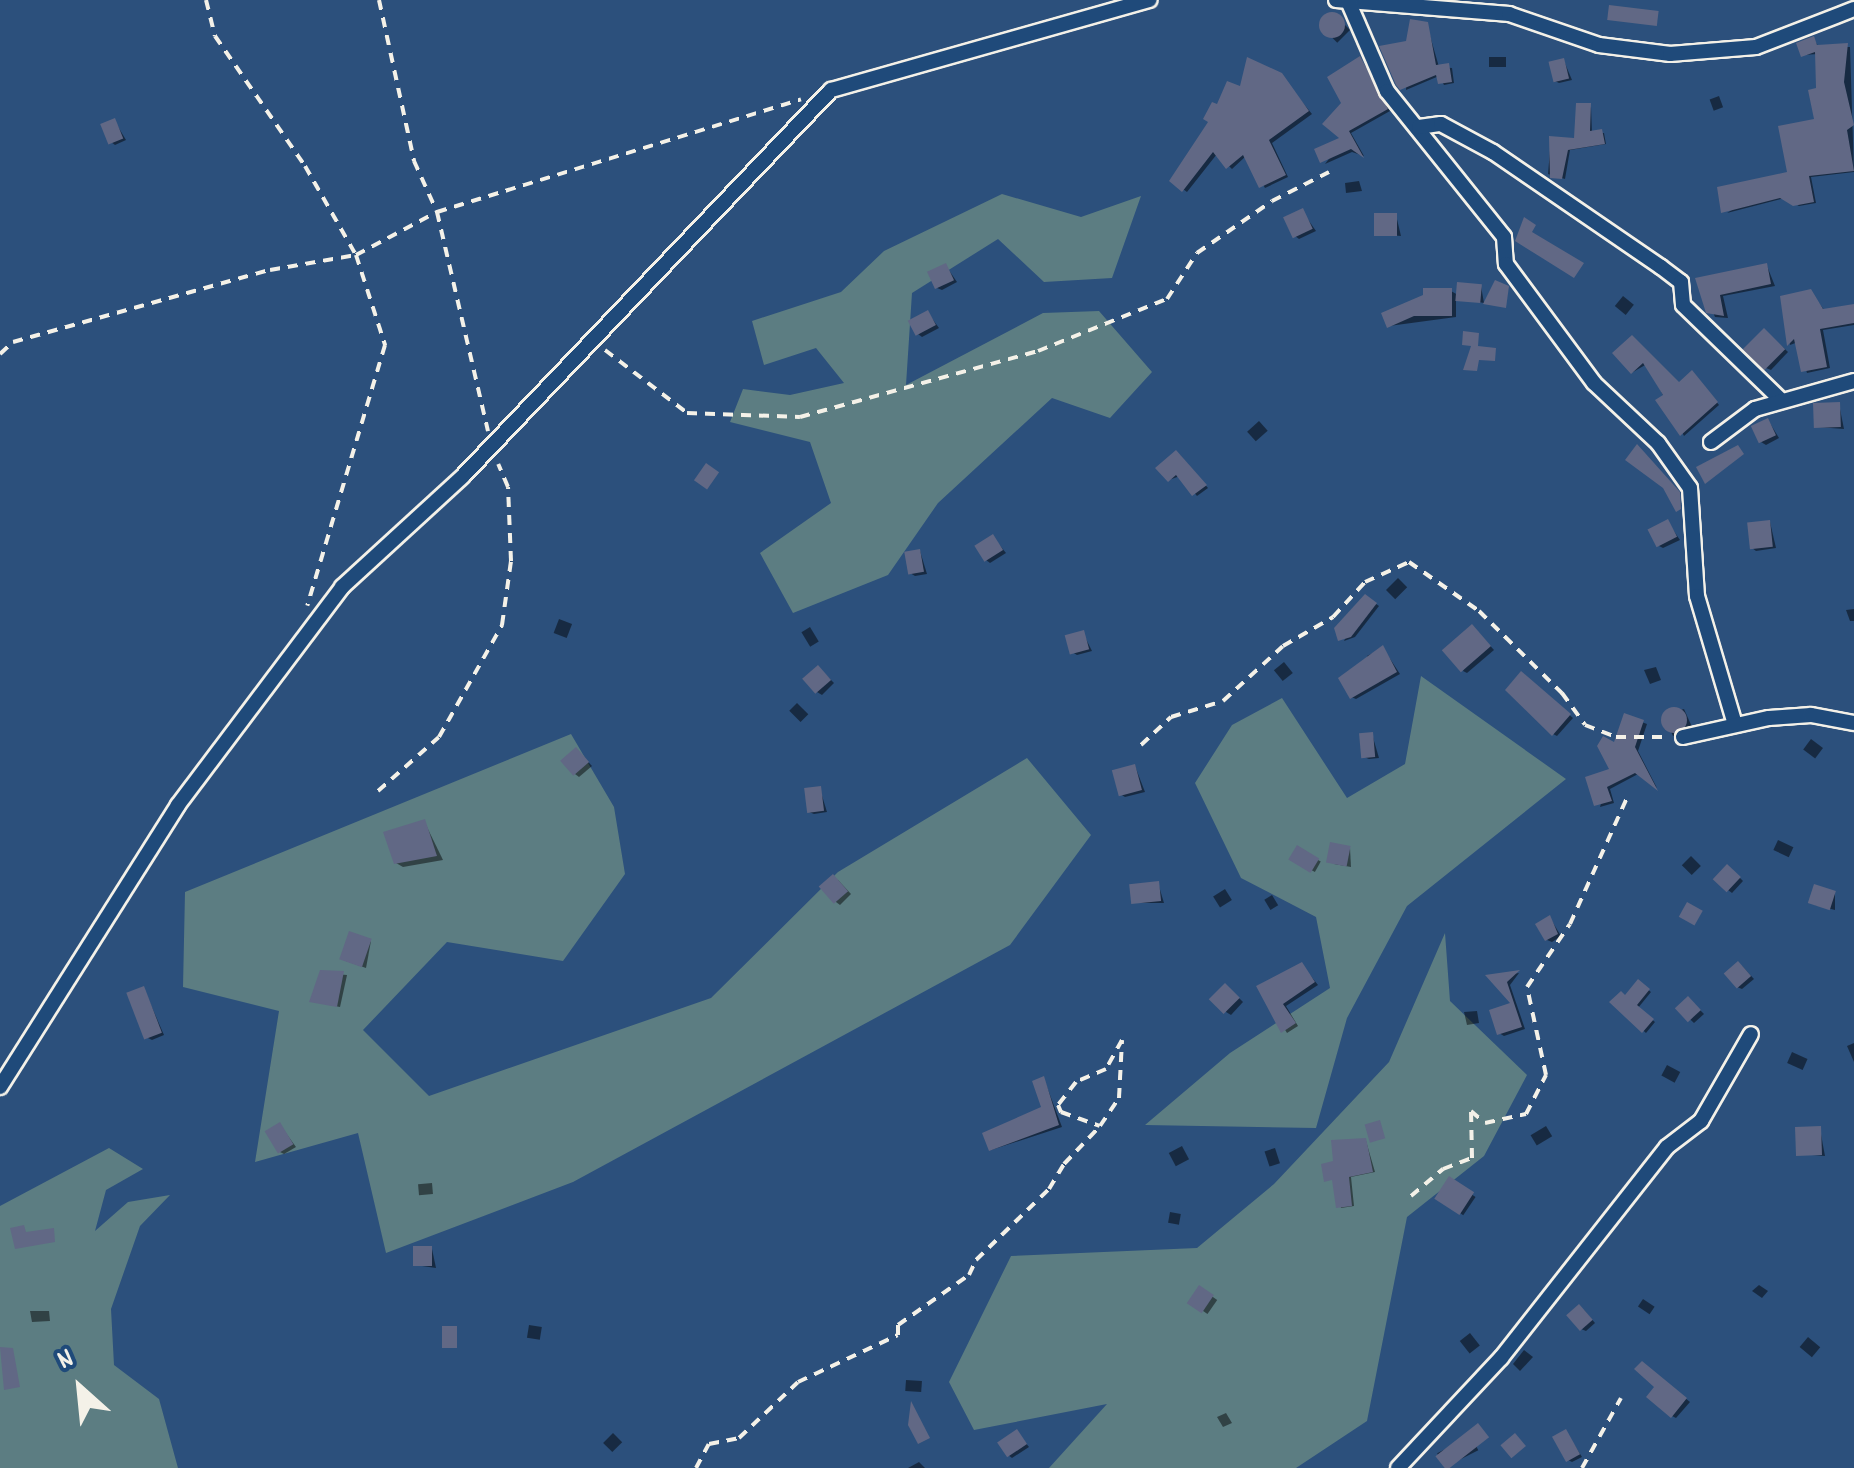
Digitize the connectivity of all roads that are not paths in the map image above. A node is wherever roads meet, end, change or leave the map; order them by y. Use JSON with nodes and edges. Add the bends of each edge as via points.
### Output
{"nodes":[{"id":1,"x":1150,"y":0,"type":"edge"},
{"id":2,"x":1336,"y":0,"type":"edge"},
{"id":3,"x":1348,"y":1,"type":"edge"},
{"id":4,"x":1500,"y":7,"type":"edge"},
{"id":5,"x":1854,"y":9,"type":"edge"},
{"id":6,"x":1419,"y":128,"type":"junction"},
{"id":7,"x":1854,"y":380,"type":"edge"},
{"id":8,"x":1780,"y":398,"type":"junction"},
{"id":9,"x":1710,"y":442,"type":"dead end"},
{"id":10,"x":1734,"y":724,"type":"junction"},
{"id":11,"x":1854,"y":724,"type":"edge"},
{"id":12,"x":1683,"y":737,"type":"road end"},
{"id":13,"x":1751,"y":1034,"type":"dead end"},
{"id":14,"x":0,"y":1087,"type":"edge"},
{"id":15,"x":1398,"y":1468,"type":"edge"}],
"edges":[{"from":1,"to":14,"type":"street","via":[[830,90],[491,446],[342,588],[178,805]]},
{"from":2,"to":3,"type":"street"},
{"from":3,"to":4,"type":"street"},
{"from":3,"to":6,"type":"street","via":[[1387,91]]},
{"from":4,"to":5,"type":"street","via":[[1599,45],[1670,54],[1756,47]]},
{"from":6,"to":8,"type":"street","via":[[1441,124],[1493,152],[1681,282],[1683,305]]},
{"from":6,"to":10,"type":"street","via":[[1504,237],[1506,264],[1594,383],[1658,443],[1690,488],[1698,596]]},
{"from":7,"to":8,"type":"street"},
{"from":8,"to":9,"type":"street"},
{"from":10,"to":11,"type":"street","via":[[1811,715]]},
{"from":10,"to":12,"type":"street"},
{"from":13,"to":15,"type":"street","via":[[1701,1120],[1668,1147],[1501,1358]]}]}
